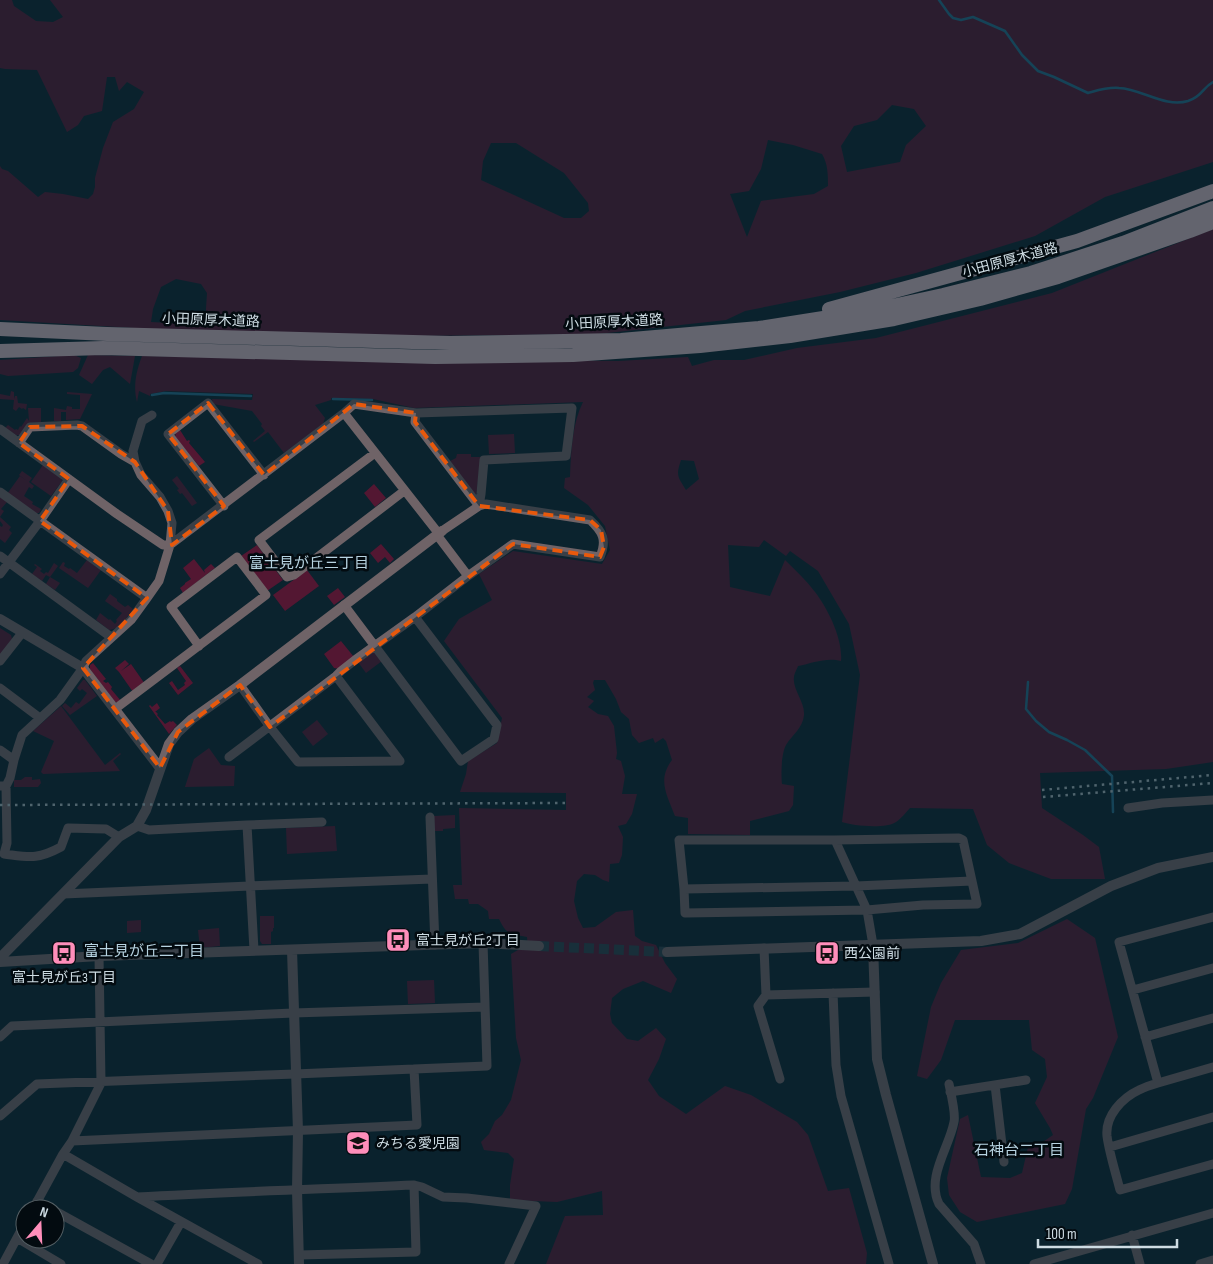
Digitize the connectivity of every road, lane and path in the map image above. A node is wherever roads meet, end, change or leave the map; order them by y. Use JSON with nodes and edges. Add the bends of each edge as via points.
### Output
{"nodes":[{"id":1,"x":1213,"y":191,"type":"edge"},
{"id":2,"x":1213,"y":208,"type":"edge"},
{"id":3,"x":1213,"y":222,"type":"edge"},
{"id":4,"x":758,"y":328,"type":"junction"},
{"id":5,"x":0,"y":329,"type":"edge"},
{"id":6,"x":0,"y":351,"type":"edge"},
{"id":7,"x":344,"y":413,"type":"junction"},
{"id":8,"x":416,"y":413,"type":"junction"},
{"id":9,"x":152,"y":415,"type":"dead end"},
{"id":10,"x":0,"y":429,"type":"edge"},
{"id":11,"x":19,"y":442,"type":"junction"},
{"id":12,"x":375,"y":453,"type":"junction"},
{"id":13,"x":135,"y":462,"type":"junction"},
{"id":14,"x":264,"y":475,"type":"junction"},
{"id":15,"x":68,"y":479,"type":"junction"},
{"id":16,"x":404,"y":490,"type":"junction"},
{"id":17,"x":0,"y":492,"type":"edge"},
{"id":18,"x":224,"y":506,"type":"junction"},
{"id":19,"x":478,"y":506,"type":"junction"},
{"id":20,"x":40,"y":521,"type":"junction"},
{"id":21,"x":439,"y":533,"type":"junction"},
{"id":22,"x":170,"y":545,"type":"junction"},
{"id":23,"x":0,"y":556,"type":"edge"},
{"id":24,"x":9,"y":562,"type":"junction"},
{"id":25,"x":0,"y":574,"type":"edge"},
{"id":26,"x":468,"y":576,"type":"junction"},
{"id":27,"x":147,"y":598,"type":"junction"},
{"id":28,"x":344,"y":605,"type":"junction"},
{"id":29,"x":415,"y":617,"type":"junction"},
{"id":30,"x":0,"y":620,"type":"edge"},
{"id":31,"x":22,"y":633,"type":"junction"},
{"id":32,"x":112,"y":637,"type":"junction"},
{"id":33,"x":199,"y":646,"type":"junction"},
{"id":34,"x":375,"y":646,"type":"junction"},
{"id":35,"x":0,"y":661,"type":"edge"},
{"id":36,"x":83,"y":668,"type":"junction"},
{"id":37,"x":336,"y":676,"type":"junction"},
{"id":38,"x":240,"y":685,"type":"junction"},
{"id":39,"x":0,"y":688,"type":"edge"},
{"id":40,"x":115,"y":710,"type":"junction"},
{"id":41,"x":40,"y":718,"type":"junction"},
{"id":42,"x":270,"y":727,"type":"junction"},
{"id":43,"x":0,"y":750,"type":"edge"},
{"id":44,"x":229,"y":757,"type":"dead end"},
{"id":45,"x":14,"y":760,"type":"junction"},
{"id":46,"x":160,"y":768,"type":"junction"},
{"id":47,"x":3,"y":786,"type":"edge"},
{"id":48,"x":1213,"y":800,"type":"edge"},
{"id":49,"x":1128,"y":808,"type":"dead end"},
{"id":50,"x":430,"y":817,"type":"dead end"},
{"id":51,"x":322,"y":822,"type":"dead end"},
{"id":52,"x":247,"y":825,"type":"junction"},
{"id":53,"x":137,"y":826,"type":"junction"},
{"id":54,"x":119,"y":837,"type":"junction"},
{"id":55,"x":835,"y":840,"type":"junction"},
{"id":56,"x":2,"y":856,"type":"edge"},
{"id":57,"x":1213,"y":857,"type":"edge"},
{"id":58,"x":432,"y":880,"type":"junction"},
{"id":59,"x":972,"y":881,"type":"junction"},
{"id":60,"x":250,"y":886,"type":"junction"},
{"id":61,"x":856,"y":886,"type":"junction"},
{"id":62,"x":684,"y":889,"type":"junction"},
{"id":63,"x":63,"y":894,"type":"junction"},
{"id":64,"x":867,"y":910,"type":"junction"},
{"id":65,"x":1213,"y":917,"type":"edge"},
{"id":66,"x":483,"y":943,"type":"junction"},
{"id":67,"x":435,"y":945,"type":"junction"},
{"id":68,"x":873,"y":945,"type":"junction"},
{"id":69,"x":539,"y":946,"type":"tunnel mouth"},
{"id":70,"x":764,"y":948,"type":"junction"},
{"id":71,"x":254,"y":950,"type":"junction"},
{"id":72,"x":292,"y":950,"type":"junction"},
{"id":73,"x":667,"y":952,"type":"tunnel mouth"},
{"id":74,"x":99,"y":956,"type":"junction"},
{"id":75,"x":0,"y":958,"type":"edge"},
{"id":76,"x":0,"y":962,"type":"edge"},
{"id":77,"x":1213,"y":968,"type":"edge"},
{"id":78,"x":1132,"y":990,"type":"junction"},
{"id":79,"x":875,"y":992,"type":"junction"},
{"id":80,"x":832,"y":993,"type":"junction"},
{"id":81,"x":766,"y":994,"type":"junction"},
{"id":82,"x":485,"y":1008,"type":"junction"},
{"id":83,"x":293,"y":1013,"type":"junction"},
{"id":84,"x":1213,"y":1018,"type":"edge"},
{"id":85,"x":101,"y":1021,"type":"junction"},
{"id":86,"x":0,"y":1037,"type":"edge"},
{"id":87,"x":1145,"y":1037,"type":"junction"},
{"id":88,"x":1213,"y":1067,"type":"edge"},
{"id":89,"x":414,"y":1068,"type":"junction"},
{"id":90,"x":295,"y":1074,"type":"junction"},
{"id":91,"x":780,"y":1079,"type":"dead end"},
{"id":92,"x":1026,"y":1080,"type":"dead end"},
{"id":93,"x":101,"y":1083,"type":"junction"},
{"id":94,"x":1158,"y":1083,"type":"junction"},
{"id":95,"x":995,"y":1085,"type":"junction"},
{"id":96,"x":0,"y":1116,"type":"edge"},
{"id":97,"x":1213,"y":1117,"type":"edge"},
{"id":98,"x":298,"y":1132,"type":"junction"},
{"id":99,"x":72,"y":1141,"type":"junction"},
{"id":100,"x":1110,"y":1147,"type":"junction"},
{"id":101,"x":63,"y":1154,"type":"junction"},
{"id":102,"x":1004,"y":1162,"type":"dead end"},
{"id":103,"x":1213,"y":1164,"type":"edge"},
{"id":104,"x":414,"y":1185,"type":"junction"},
{"id":105,"x":297,"y":1190,"type":"junction"},
{"id":106,"x":137,"y":1197,"type":"junction"},
{"id":107,"x":38,"y":1199,"type":"edge"},
{"id":108,"x":1213,"y":1213,"type":"edge"},
{"id":109,"x":65,"y":1216,"type":"edge"},
{"id":110,"x":181,"y":1222,"type":"junction"},
{"id":111,"x":1132,"y":1235,"type":"junction"},
{"id":112,"x":15,"y":1242,"type":"edge"},
{"id":113,"x":36,"y":1249,"type":"edge"},
{"id":114,"x":299,"y":1260,"type":"edge"},
{"id":115,"x":1213,"y":1260,"type":"edge"},
{"id":116,"x":3,"y":1264,"type":"edge"},
{"id":117,"x":61,"y":1264,"type":"edge"},
{"id":118,"x":151,"y":1264,"type":"edge"},
{"id":119,"x":157,"y":1264,"type":"edge"},
{"id":120,"x":258,"y":1264,"type":"edge"},
{"id":121,"x":509,"y":1264,"type":"edge"},
{"id":122,"x":889,"y":1264,"type":"edge"},
{"id":123,"x":933,"y":1264,"type":"edge"},
{"id":124,"x":981,"y":1264,"type":"edge"},
{"id":125,"x":1034,"y":1264,"type":"edge"},
{"id":126,"x":1140,"y":1264,"type":"edge"},
{"id":127,"x":1200,"y":1264,"type":"edge"}],
"edges":[{"from":1,"to":4,"type":"highway","via":[[1077,240]]},
{"from":2,"to":4,"type":"highway","name":"小田原厚木道路","via":[[1123,243],[1030,273],[874,310]]},
{"from":3,"to":6,"type":"highway","name":"小田原厚木道路","via":[[1058,277],[980,299],[894,319],[790,336],[700,346],[573,355],[435,357],[103,348]]},
{"from":4,"to":5,"type":"highway","name":"小田原厚木道路","via":[[620,340],[450,343]]},
{"from":7,"to":8,"type":"street","via":[[354,404]]},
{"from":7,"to":12,"type":"street"},
{"from":7,"to":14,"type":"street"},
{"from":8,"to":19,"type":"street","via":[[415,422]]},
{"from":8,"to":19,"type":"street","via":[[572,408],[566,456],[484,460]]},
{"from":9,"to":13,"type":"street","via":[[142,421],[133,451]]},
{"from":10,"to":11,"type":"street"},
{"from":11,"to":13,"type":"street","via":[[30,427],[77,425]]},
{"from":11,"to":15,"type":"street"},
{"from":12,"to":16,"type":"street"},
{"from":12,"to":16,"type":"street","via":[[259,540],[287,576],[294,575]]},
{"from":13,"to":22,"type":"street","via":[[168,511],[172,523]]},
{"from":14,"to":18,"type":"street"},
{"from":14,"to":18,"type":"street","via":[[208,403],[168,434]]},
{"from":15,"to":20,"type":"street"},
{"from":15,"to":22,"type":"street","via":[[163,545]]},
{"from":16,"to":21,"type":"street"},
{"from":17,"to":20,"type":"street"},
{"from":18,"to":22,"type":"street"},
{"from":19,"to":21,"type":"street"},
{"from":19,"to":26,"type":"street","via":[[486,504],[590,520],[601,530],[604,547],[600,557],[513,544]]},
{"from":20,"to":24,"type":"street"},
{"from":20,"to":27,"type":"street"},
{"from":21,"to":26,"type":"street"},
{"from":21,"to":28,"type":"street"},
{"from":22,"to":27,"type":"street","via":[[159,581]]},
{"from":23,"to":24,"type":"street"},
{"from":24,"to":25,"type":"street"},
{"from":24,"to":32,"type":"street"},
{"from":26,"to":29,"type":"street"},
{"from":27,"to":32,"type":"street","via":[[131,620]]},
{"from":28,"to":34,"type":"street"},
{"from":28,"to":38,"type":"street"},
{"from":29,"to":34,"type":"street"},
{"from":29,"to":34,"type":"street","via":[[497,725],[494,739],[461,761]]},
{"from":30,"to":31,"type":"street"},
{"from":31,"to":35,"type":"street"},
{"from":31,"to":36,"type":"street"},
{"from":32,"to":36,"type":"street","via":[[86,661]]},
{"from":33,"to":33,"type":"street","via":[[171,607],[237,557],[266,595]]},
{"from":33,"to":40,"type":"street"},
{"from":34,"to":37,"type":"street"},
{"from":36,"to":40,"type":"street"},
{"from":36,"to":41,"type":"street","via":[[60,700]]},
{"from":37,"to":42,"type":"street"},
{"from":37,"to":42,"type":"street","via":[[400,761],[298,762]]},
{"from":38,"to":42,"type":"street"},
{"from":38,"to":46,"type":"street","via":[[178,732],[169,744]]},
{"from":39,"to":41,"type":"street"},
{"from":40,"to":46,"type":"street"},
{"from":41,"to":45,"type":"street","via":[[22,735]]},
{"from":42,"to":44,"type":"street"},
{"from":43,"to":45,"type":"street"},
{"from":45,"to":47,"type":"street","via":[[10,778]]},
{"from":46,"to":53,"type":"street"},
{"from":47,"to":56,"type":"street","via":[[7,843]]},
{"from":48,"to":49,"type":"street"},
{"from":50,"to":58,"type":"street"},
{"from":51,"to":52,"type":"street"},
{"from":52,"to":53,"type":"street","via":[[149,830]]},
{"from":52,"to":60,"type":"street"},
{"from":53,"to":54,"type":"street"},
{"from":54,"to":56,"type":"street","via":[[106,829],[68,828],[61,848],[48,854]]},
{"from":54,"to":63,"type":"street"},
{"from":55,"to":59,"type":"street","via":[[958,838],[964,840]]},
{"from":55,"to":61,"type":"street"},
{"from":55,"to":62,"type":"street","via":[[679,840]]},
{"from":57,"to":68,"type":"street","via":[[1158,868],[1111,886],[1020,934],[981,941]]},
{"from":58,"to":60,"type":"street"},
{"from":58,"to":67,"type":"street"},
{"from":59,"to":61,"type":"street"},
{"from":59,"to":64,"type":"street","via":[[977,904]]},
{"from":60,"to":63,"type":"street"},
{"from":60,"to":71,"type":"street"},
{"from":61,"to":62,"type":"street"},
{"from":61,"to":64,"type":"street"},
{"from":62,"to":64,"type":"street","via":[[685,913]]},
{"from":63,"to":75,"type":"street"},
{"from":64,"to":68,"type":"street"},
{"from":65,"to":78,"type":"street","via":[[1120,942]]},
{"from":66,"to":67,"type":"street"},
{"from":66,"to":69,"type":"street"},
{"from":66,"to":82,"type":"street"},
{"from":67,"to":72,"type":"street"},
{"from":68,"to":70,"type":"street"},
{"from":68,"to":79,"type":"street"},
{"from":70,"to":73,"type":"street"},
{"from":70,"to":81,"type":"street"},
{"from":71,"to":72,"type":"street"},
{"from":71,"to":74,"type":"street"},
{"from":72,"to":83,"type":"street"},
{"from":74,"to":76,"type":"street"},
{"from":74,"to":85,"type":"street"},
{"from":77,"to":78,"type":"street"},
{"from":78,"to":87,"type":"street"},
{"from":79,"to":80,"type":"street"},
{"from":79,"to":123,"type":"street","via":[[877,1059]]},
{"from":80,"to":81,"type":"street"},
{"from":80,"to":122,"type":"street","via":[[841,1096]]},
{"from":81,"to":91,"type":"street","via":[[758,1006]]},
{"from":82,"to":83,"type":"street"},
{"from":82,"to":89,"type":"street","via":[[487,1066]]},
{"from":83,"to":85,"type":"street"},
{"from":83,"to":90,"type":"street"},
{"from":84,"to":87,"type":"street"},
{"from":85,"to":86,"type":"street","via":[[12,1026]]},
{"from":85,"to":93,"type":"street"},
{"from":87,"to":94,"type":"street"},
{"from":88,"to":94,"type":"street"},
{"from":89,"to":90,"type":"street"},
{"from":89,"to":98,"type":"street","via":[[417,1125]]},
{"from":90,"to":93,"type":"street"},
{"from":90,"to":98,"type":"street"},
{"from":92,"to":95,"type":"street"},
{"from":93,"to":96,"type":"street","via":[[37,1084]]},
{"from":93,"to":99,"type":"street"},
{"from":94,"to":100,"type":"street","via":[[1138,1090],[1114,1110],[1107,1134]]},
{"from":95,"to":102,"type":"street"},
{"from":95,"to":124,"type":"street","via":[[950,1088],[955,1120],[935,1185],[939,1204],[974,1244]]},
{"from":97,"to":100,"type":"street"},
{"from":98,"to":99,"type":"street"},
{"from":98,"to":105,"type":"street"},
{"from":99,"to":101,"type":"street"},
{"from":100,"to":103,"type":"street","via":[[1120,1190]]},
{"from":101,"to":106,"type":"street"},
{"from":101,"to":107,"type":"street"},
{"from":104,"to":105,"type":"street"},
{"from":104,"to":114,"type":"street","via":[[416,1252]]},
{"from":104,"to":121,"type":"street","via":[[443,1197],[536,1206]]},
{"from":105,"to":106,"type":"street"},
{"from":105,"to":114,"type":"street"},
{"from":106,"to":110,"type":"street"},
{"from":108,"to":111,"type":"street"},
{"from":109,"to":118,"type":"street"},
{"from":110,"to":119,"type":"street"},
{"from":110,"to":120,"type":"street"},
{"from":111,"to":125,"type":"street"},
{"from":111,"to":126,"type":"street"},
{"from":112,"to":116,"type":"street"},
{"from":113,"to":117,"type":"street"},
{"from":115,"to":127,"type":"street"}]}
